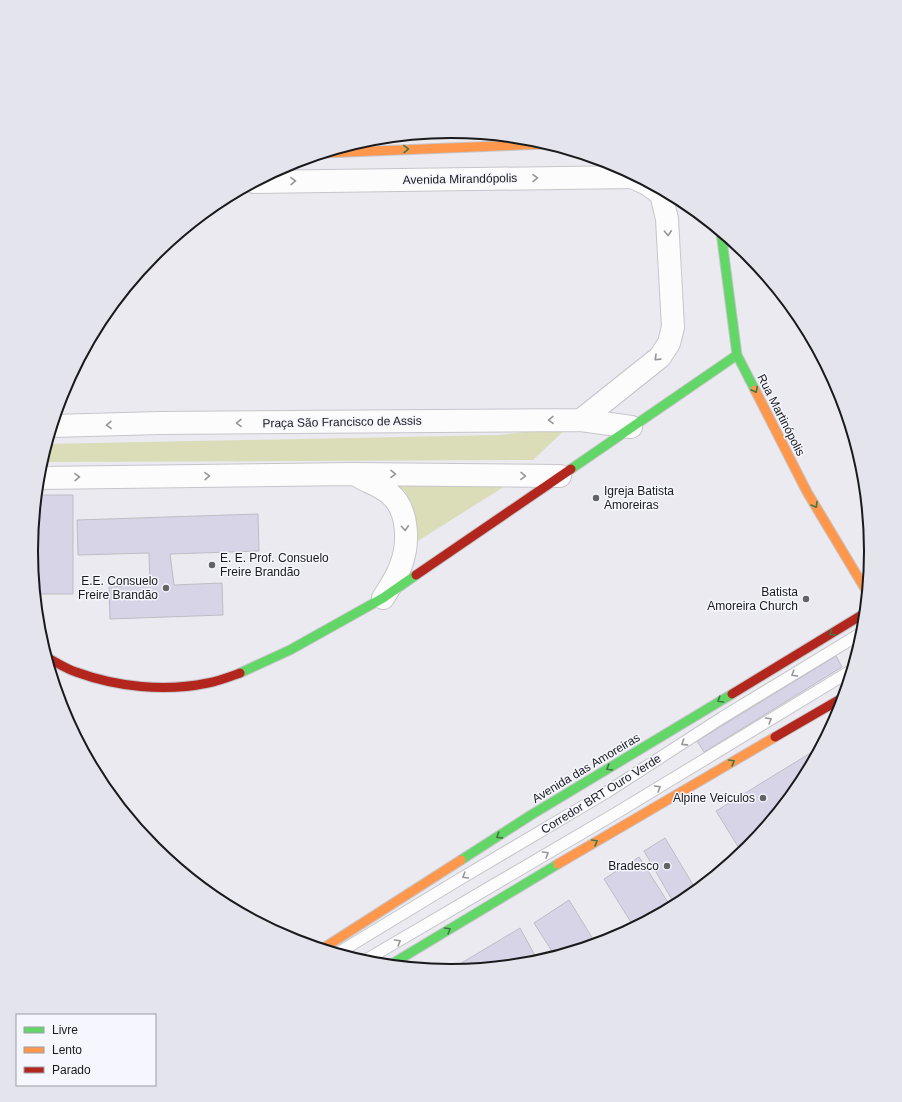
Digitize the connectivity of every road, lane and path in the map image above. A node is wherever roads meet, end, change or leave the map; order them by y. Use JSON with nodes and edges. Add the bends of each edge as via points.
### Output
{"nodes":[{"id":1,"x":524,"y":145,"type":"edge"},
{"id":2,"x":347,"y":151,"type":"edge"},
{"id":3,"x":626,"y":177,"type":"edge"},
{"id":4,"x":266,"y":182,"type":"edge"},
{"id":5,"x":661,"y":195,"type":"edge"},
{"id":6,"x":722,"y":239,"type":"edge"},
{"id":7,"x":737,"y":355,"type":"junction"},
{"id":8,"x":581,"y":420,"type":"junction"},
{"id":9,"x":58,"y":426,"type":"edge"},
{"id":10,"x":631,"y":427,"type":"junction"},
{"id":11,"x":353,"y":474,"type":"junction"},
{"id":12,"x":560,"y":476,"type":"junction"},
{"id":13,"x":45,"y":478,"type":"edge"},
{"id":14,"x":862,"y":584,"type":"edge"},
{"id":15,"x":383,"y":598,"type":"junction"},
{"id":16,"x":858,"y":617,"type":"edge"},
{"id":17,"x":855,"y":637,"type":"edge"},
{"id":18,"x":53,"y":660,"type":"edge"},
{"id":19,"x":845,"y":674,"type":"edge"},
{"id":20,"x":836,"y":702,"type":"edge"},
{"id":21,"x":327,"y":945,"type":"edge"},
{"id":22,"x":343,"y":950,"type":"edge"},
{"id":23,"x":373,"y":956,"type":"edge"},
{"id":24,"x":398,"y":960,"type":"edge"}],
"edges":[{"from":2,"to":1,"type":"main road","one_way":true},
{"from":4,"to":3,"type":"street","name":"Avenida Mirandópolis","one_way":true},
{"from":5,"to":8,"type":"street","name":"Avenida Mirandópolis","one_way":true,"via":[[667,219],[673,327],[669,343],[660,357]]},
{"from":6,"to":7,"type":"main road","name":"Rua Martinópolis"},
{"from":7,"to":10,"type":"main road"},
{"from":7,"to":14,"type":"main road","name":"Rua Martinópolis","one_way":true,"via":[[807,492]]},
{"from":8,"to":9,"type":"street","name":"Praça São Francisco de Assis","one_way":true},
{"from":8,"to":10,"type":"street","name":"Praça São Francisco de Assis"},
{"from":10,"to":12,"type":"main road"},
{"from":11,"to":12,"type":"street","one_way":true},
{"from":13,"to":11,"type":"street","one_way":true},
{"from":11,"to":15,"type":"street","one_way":true,"via":[[385,489],[402,509],[404,516],[406,548],[402,565]]},
{"from":12,"to":15,"type":"main road"},
{"from":15,"to":18,"type":"main road","via":[[290,650],[210,684],[178,688],[108,681],[76,672]]},
{"from":16,"to":21,"type":"main road","name":"Avenida das Amoreiras","one_way":true,"via":[[531,815]]},
{"from":17,"to":22,"type":"lane","name":"Corredor BRT Ouro Verde","one_way":true,"via":[[607,792]]},
{"from":23,"to":19,"type":"lane","name":"Corredor BRT Ouro Verde","one_way":true},
{"from":24,"to":20,"type":"main road","one_way":true}]}
